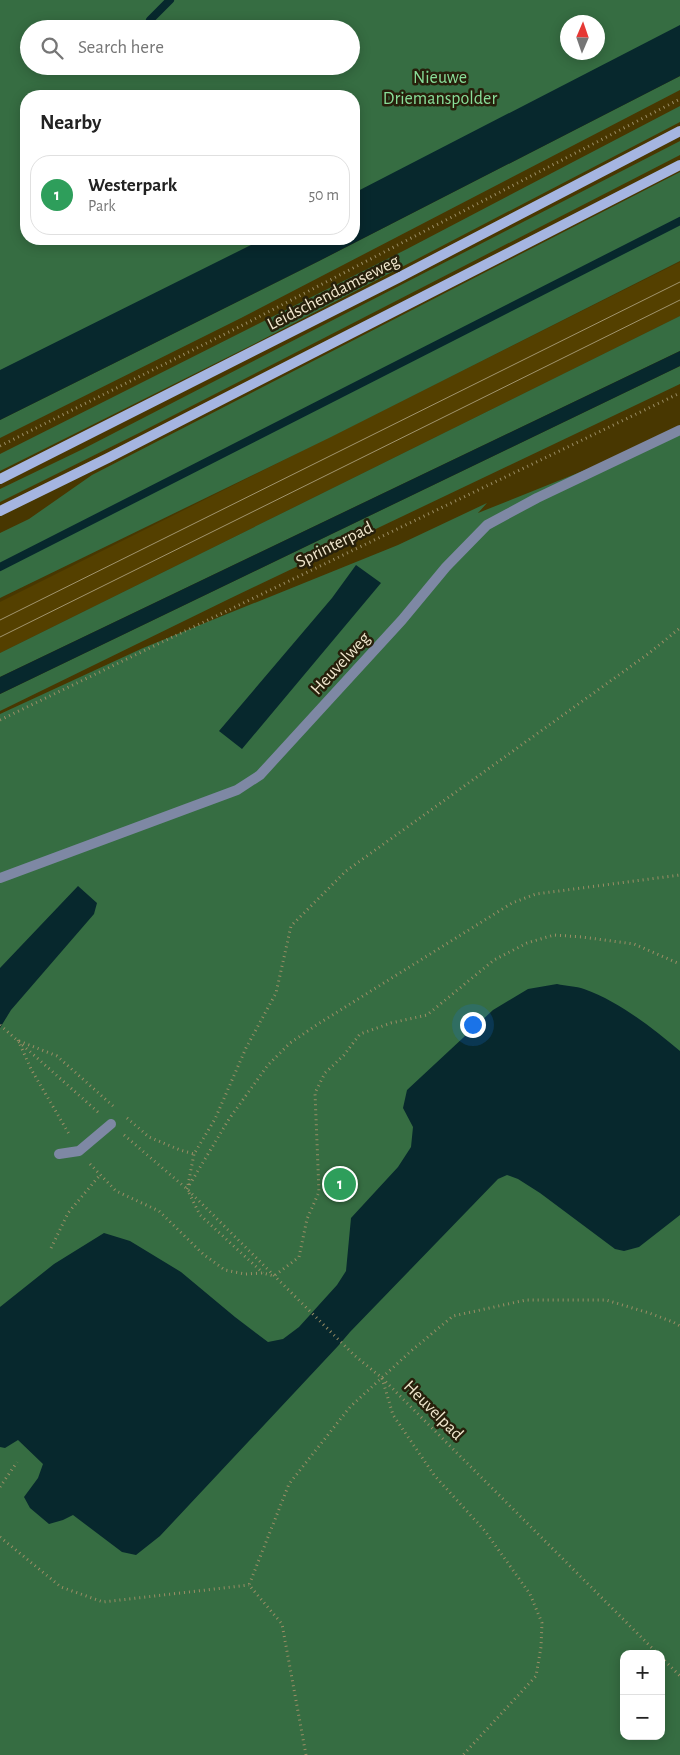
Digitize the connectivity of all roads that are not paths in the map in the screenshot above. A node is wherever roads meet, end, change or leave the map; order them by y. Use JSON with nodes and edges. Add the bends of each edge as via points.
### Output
{"nodes":[{"id":1,"x":680,"y":131,"type":"edge"},
{"id":2,"x":680,"y":165,"type":"edge"},
{"id":3,"x":680,"y":430,"type":"edge"},
{"id":4,"x":0,"y":479,"type":"edge"},
{"id":5,"x":0,"y":511,"type":"edge"},
{"id":6,"x":0,"y":878,"type":"edge"},
{"id":7,"x":111,"y":1124,"type":"dead end"},
{"id":8,"x":59,"y":1154,"type":"dead end"}],
"edges":[{"from":1,"to":4,"type":"main road","name":"Leidschendamseweg"},
{"from":2,"to":5,"type":"main road"},
{"from":3,"to":6,"type":"street","name":"Heuvelweg","via":[[487,525],[260,775],[237,790]]},
{"from":7,"to":8,"type":"street","via":[[79,1151]]}]}
